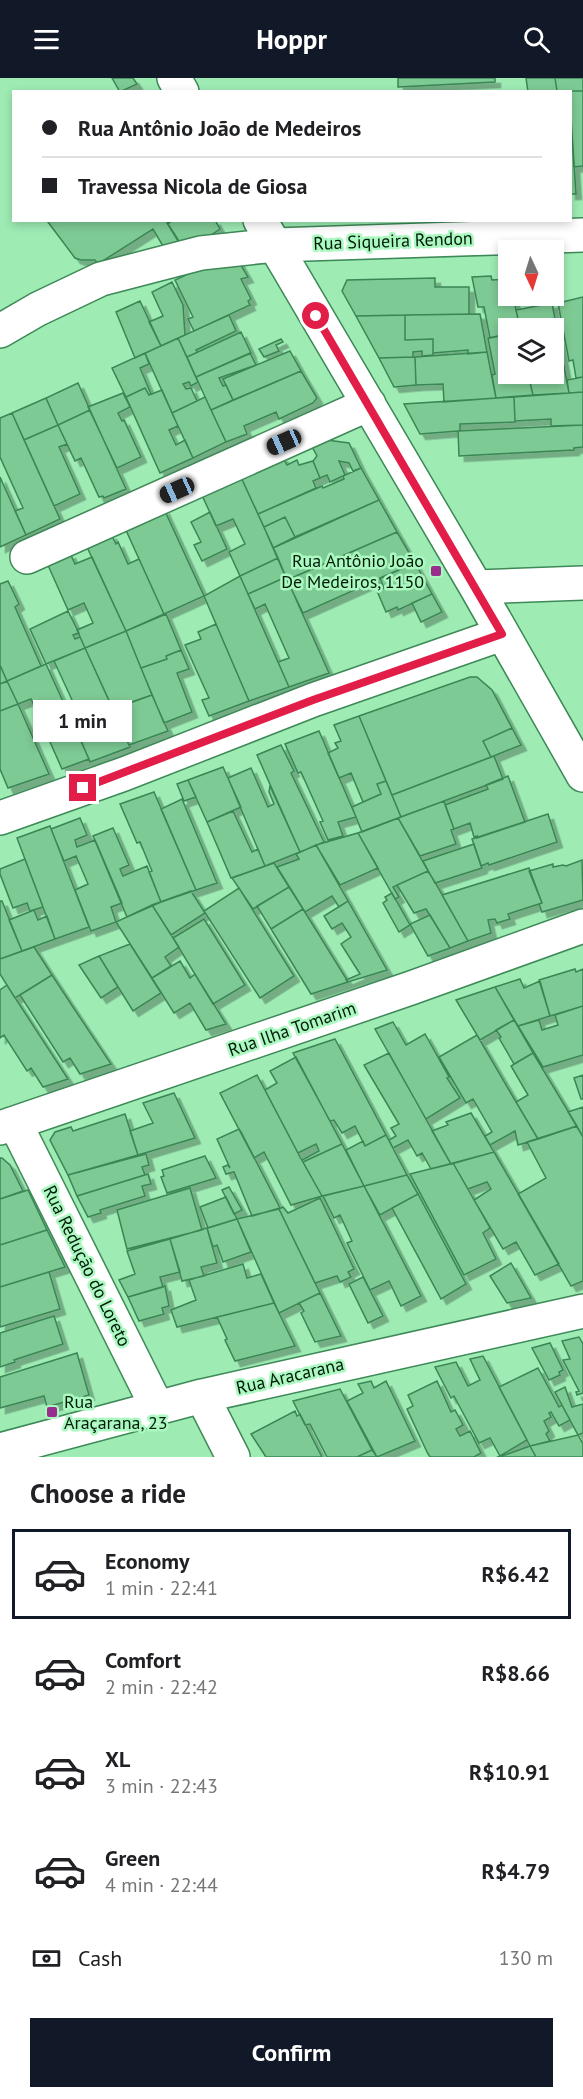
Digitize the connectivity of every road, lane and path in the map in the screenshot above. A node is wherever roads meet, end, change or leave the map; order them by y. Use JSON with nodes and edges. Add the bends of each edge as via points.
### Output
{"nodes":[{"id":1,"x":268,"y":233,"type":"edge"},
{"id":2,"x":583,"y":235,"type":"edge"},
{"id":3,"x":0,"y":330,"type":"edge"},
{"id":4,"x":369,"y":404,"type":"junction"},
{"id":5,"x":27,"y":557,"type":"dead end"},
{"id":6,"x":583,"y":583,"type":"edge"},
{"id":7,"x":476,"y":587,"type":"junction"},
{"id":8,"x":502,"y":634,"type":"junction"},
{"id":9,"x":583,"y":775,"type":"edge"},
{"id":10,"x":0,"y":818,"type":"edge"},
{"id":11,"x":583,"y":926,"type":"edge"},
{"id":12,"x":8,"y":1126,"type":"edge"},
{"id":13,"x":583,"y":1311,"type":"edge"},
{"id":14,"x":202,"y":1396,"type":"junction"},
{"id":15,"x":158,"y":1409,"type":"junction"},
{"id":16,"x":0,"y":1450,"type":"edge"},
{"id":17,"x":233,"y":1457,"type":"edge"}],
"edges":[{"from":1,"to":2,"type":"street","name":"Rua Siqueira Rendon"},
{"from":1,"to":3,"type":"street","name":"Rua Siqueira Rendon","via":[[101,279]]},
{"from":1,"to":4,"type":"street"},
{"from":4,"to":5,"type":"street"},
{"from":4,"to":7,"type":"street"},
{"from":6,"to":7,"type":"street"},
{"from":7,"to":8,"type":"street"},
{"from":8,"to":9,"type":"street"},
{"from":8,"to":10,"type":"street","via":[[313,700]]},
{"from":11,"to":12,"type":"street","name":"Rua Ilha Tomarim"},
{"from":12,"to":15,"type":"street","name":"Rua Redução do Loreto"},
{"from":13,"to":14,"type":"street","name":"Rua Aracarana"},
{"from":14,"to":15,"type":"street","name":"Rua Aracarana"},
{"from":14,"to":17,"type":"street"},
{"from":15,"to":16,"type":"street","name":"Rua Aracarana"}]}
